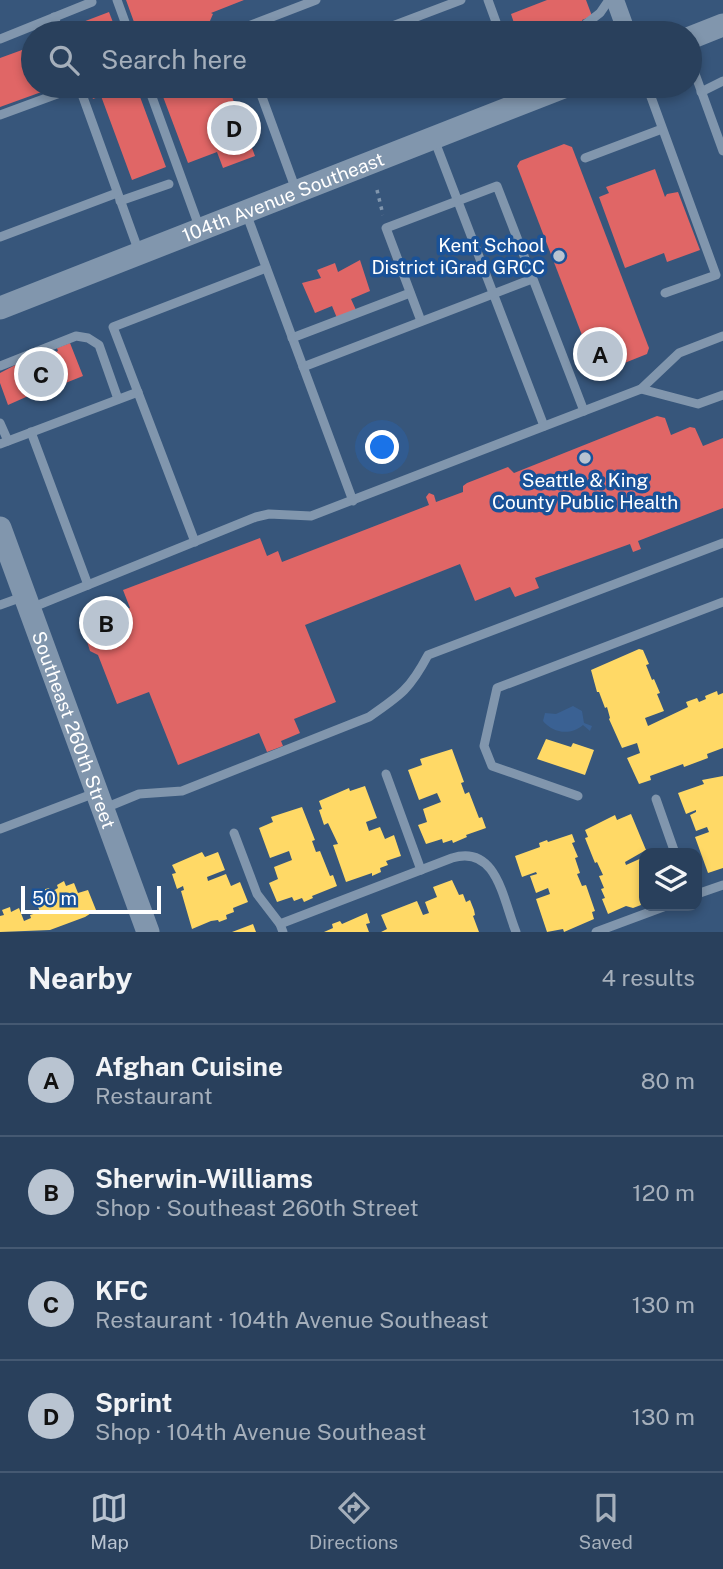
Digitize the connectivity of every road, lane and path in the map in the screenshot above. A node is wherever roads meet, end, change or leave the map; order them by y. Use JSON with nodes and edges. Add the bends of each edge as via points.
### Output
{"nodes":[{"id":1,"x":117,"y":0,"type":"edge"},
{"id":2,"x":316,"y":0,"type":"edge"},
{"id":3,"x":461,"y":0,"type":"edge"},
{"id":4,"x":488,"y":0,"type":"edge"},
{"id":5,"x":609,"y":0,"type":"edge"},
{"id":6,"x":615,"y":0,"type":"edge"},
{"id":7,"x":92,"y":2,"type":"dead end"},
{"id":8,"x":54,"y":17,"type":"junction"},
{"id":9,"x":44,"y":21,"type":"edge"},
{"id":10,"x":56,"y":21,"type":"edge"},
{"id":11,"x":125,"y":21,"type":"edge"},
{"id":12,"x":261,"y":21,"type":"edge"},
{"id":13,"x":406,"y":21,"type":"edge"},
{"id":14,"x":496,"y":21,"type":"edge"},
{"id":15,"x":590,"y":21,"type":"edge"},
{"id":16,"x":623,"y":21,"type":"edge"},
{"id":17,"x":723,"y":24,"type":"edge"},
{"id":18,"x":21,"y":30,"type":"edge"},
{"id":19,"x":702,"y":33,"type":"edge"},
{"id":20,"x":0,"y":39,"type":"edge"},
{"id":21,"x":723,"y":80,"type":"edge"},
{"id":22,"x":702,"y":91,"type":"edge"},
{"id":23,"x":702,"y":95,"type":"edge"},
{"id":24,"x":47,"y":98,"type":"edge"},
{"id":25,"x":83,"y":98,"type":"edge"},
{"id":26,"x":152,"y":98,"type":"edge"},
{"id":27,"x":262,"y":98,"type":"edge"},
{"id":28,"x":536,"y":98,"type":"edge"},
{"id":29,"x":651,"y":98,"type":"edge"},
{"id":30,"x":0,"y":116,"type":"edge"},
{"id":31,"x":662,"y":129,"type":"junction"},
{"id":32,"x":434,"y":138,"type":"junction"},
{"id":33,"x":723,"y":152,"type":"edge"},
{"id":34,"x":585,"y":158,"type":"dead end"},
{"id":35,"x":169,"y":184,"type":"dead end"},
{"id":36,"x":377,"y":190,"type":"dead end"},
{"id":37,"x":297,"y":191,"type":"junction"},
{"id":38,"x":119,"y":197,"type":"junction"},
{"id":39,"x":458,"y":201,"type":"junction"},
{"id":40,"x":245,"y":212,"type":"junction"},
{"id":41,"x":383,"y":216,"type":"dead end"},
{"id":42,"x":200,"y":229,"type":"junction"},
{"id":43,"x":0,"y":237,"type":"edge"},
{"id":44,"x":139,"y":253,"type":"junction"},
{"id":45,"x":266,"y":268,"type":"junction"},
{"id":46,"x":532,"y":279,"type":"junction"},
{"id":47,"x":410,"y":293,"type":"junction"},
{"id":48,"x":665,"y":293,"type":"dead end"},
{"id":49,"x":493,"y":294,"type":"junction"},
{"id":50,"x":0,"y":307,"type":"edge"},
{"id":51,"x":421,"y":321,"type":"junction"},
{"id":52,"x":723,"y":336,"type":"edge"},
{"id":53,"x":292,"y":338,"type":"junction"},
{"id":54,"x":0,"y":366,"type":"edge"},
{"id":55,"x":303,"y":367,"type":"junction"},
{"id":56,"x":641,"y":389,"type":"junction"},
{"id":57,"x":138,"y":392,"type":"junction"},
{"id":58,"x":723,"y":395,"type":"edge"},
{"id":59,"x":118,"y":399,"type":"junction"},
{"id":60,"x":583,"y":411,"type":"junction"},
{"id":61,"x":0,"y":422,"type":"edge"},
{"id":62,"x":544,"y":426,"type":"junction"},
{"id":63,"x":31,"y":432,"type":"junction"},
{"id":64,"x":4,"y":443,"type":"edge"},
{"id":65,"x":352,"y":500,"type":"junction"},
{"id":66,"x":0,"y":528,"type":"edge"},
{"id":67,"x":195,"y":542,"type":"junction"},
{"id":68,"x":723,"y":543,"type":"edge"},
{"id":69,"x":88,"y":585,"type":"junction"},
{"id":70,"x":27,"y":602,"type":"junction"},
{"id":71,"x":723,"y":602,"type":"edge"},
{"id":72,"x":0,"y":605,"type":"edge"},
{"id":73,"x":386,"y":774,"type":"dead end"},
{"id":74,"x":578,"y":796,"type":"dead end"},
{"id":75,"x":656,"y":799,"type":"dead end"},
{"id":76,"x":100,"y":801,"type":"junction"},
{"id":77,"x":0,"y":829,"type":"edge"},
{"id":78,"x":234,"y":833,"type":"dead end"},
{"id":79,"x":674,"y":848,"type":"edge"},
{"id":80,"x":421,"y":870,"type":"junction"},
{"id":81,"x":723,"y":885,"type":"edge"},
{"id":82,"x":702,"y":892,"type":"edge"},
{"id":83,"x":653,"y":911,"type":"edge"},
{"id":84,"x":281,"y":928,"type":"edge"},
{"id":85,"x":148,"y":932,"type":"edge"},
{"id":86,"x":516,"y":932,"type":"edge"},
{"id":87,"x":596,"y":932,"type":"edge"}],
"edges":[{"from":1,"to":11,"type":"lane"},
{"from":2,"to":12,"type":"lane"},
{"from":3,"to":13,"type":"lane"},
{"from":4,"to":14,"type":"lane"},
{"from":5,"to":15,"type":"lane"},
{"from":6,"to":16,"type":"street"},
{"from":7,"to":8,"type":"lane"},
{"from":8,"to":9,"type":"lane"},
{"from":8,"to":10,"type":"lane"},
{"from":17,"to":19,"type":"street"},
{"from":18,"to":20,"type":"lane"},
{"from":21,"to":22,"type":"lane"},
{"from":23,"to":33,"type":"lane"},
{"from":24,"to":30,"type":"lane"},
{"from":25,"to":38,"type":"lane"},
{"from":26,"to":42,"type":"lane"},
{"from":27,"to":37,"type":"lane"},
{"from":28,"to":32,"type":"street","name":"104th Avenue Southeast"},
{"from":29,"to":31,"type":"lane"},
{"from":31,"to":34,"type":"lane"},
{"from":31,"to":48,"type":"lane","via":[[716,275]]},
{"from":32,"to":37,"type":"street","name":"104th Avenue Southeast"},
{"from":32,"to":39,"type":"lane"},
{"from":35,"to":38,"type":"lane"},
{"from":36,"to":41,"type":"path"},
{"from":37,"to":40,"type":"street","name":"104th Avenue Southeast"},
{"from":38,"to":43,"type":"lane"},
{"from":38,"to":44,"type":"lane"},
{"from":39,"to":46,"type":"lane","via":[[497,186]]},
{"from":39,"to":47,"type":"lane","via":[[386,228]]},
{"from":39,"to":49,"type":"lane"},
{"from":40,"to":42,"type":"street","name":"104th Avenue Southeast"},
{"from":40,"to":45,"type":"lane"},
{"from":42,"to":44,"type":"street","name":"104th Avenue Southeast"},
{"from":44,"to":50,"type":"street","name":"104th Avenue Southeast"},
{"from":45,"to":53,"type":"lane"},
{"from":45,"to":57,"type":"lane","via":[[113,327]]},
{"from":46,"to":49,"type":"lane"},
{"from":46,"to":60,"type":"lane"},
{"from":47,"to":51,"type":"lane"},
{"from":47,"to":53,"type":"lane"},
{"from":49,"to":51,"type":"lane"},
{"from":49,"to":62,"type":"lane"},
{"from":51,"to":55,"type":"lane"},
{"from":52,"to":56,"type":"lane","via":[[679,353]]},
{"from":53,"to":55,"type":"lane"},
{"from":54,"to":59,"type":"lane","via":[[76,336],[88,338],[99,345]]},
{"from":55,"to":65,"type":"lane"},
{"from":56,"to":58,"type":"lane","via":[[698,404]]},
{"from":56,"to":60,"type":"lane"},
{"from":57,"to":59,"type":"lane"},
{"from":57,"to":67,"type":"lane"},
{"from":59,"to":63,"type":"lane"},
{"from":60,"to":62,"type":"lane"},
{"from":61,"to":64,"type":"lane"},
{"from":62,"to":65,"type":"lane"},
{"from":63,"to":64,"type":"lane"},
{"from":63,"to":69,"type":"lane"},
{"from":65,"to":67,"type":"lane","via":[[311,516],[256,517]]},
{"from":66,"to":70,"type":"street","name":"Southeast 260th Street"},
{"from":67,"to":69,"type":"lane"},
{"from":68,"to":76,"type":"lane","via":[[428,655],[412,683],[369,717],[182,791],[152,791]]},
{"from":69,"to":70,"type":"lane"},
{"from":70,"to":72,"type":"lane"},
{"from":70,"to":76,"type":"street","name":"Southeast 260th Street"},
{"from":71,"to":74,"type":"lane","via":[[497,688],[484,746],[492,766]]},
{"from":73,"to":80,"type":"lane"},
{"from":75,"to":79,"type":"lane"},
{"from":76,"to":77,"type":"lane"},
{"from":76,"to":85,"type":"street","name":"Southeast 260th Street"},
{"from":78,"to":84,"type":"lane","via":[[257,894]]},
{"from":80,"to":84,"type":"lane"},
{"from":80,"to":86,"type":"lane","via":[[462,855],[483,860],[491,868]]},
{"from":81,"to":82,"type":"lane"},
{"from":83,"to":87,"type":"lane"}]}
